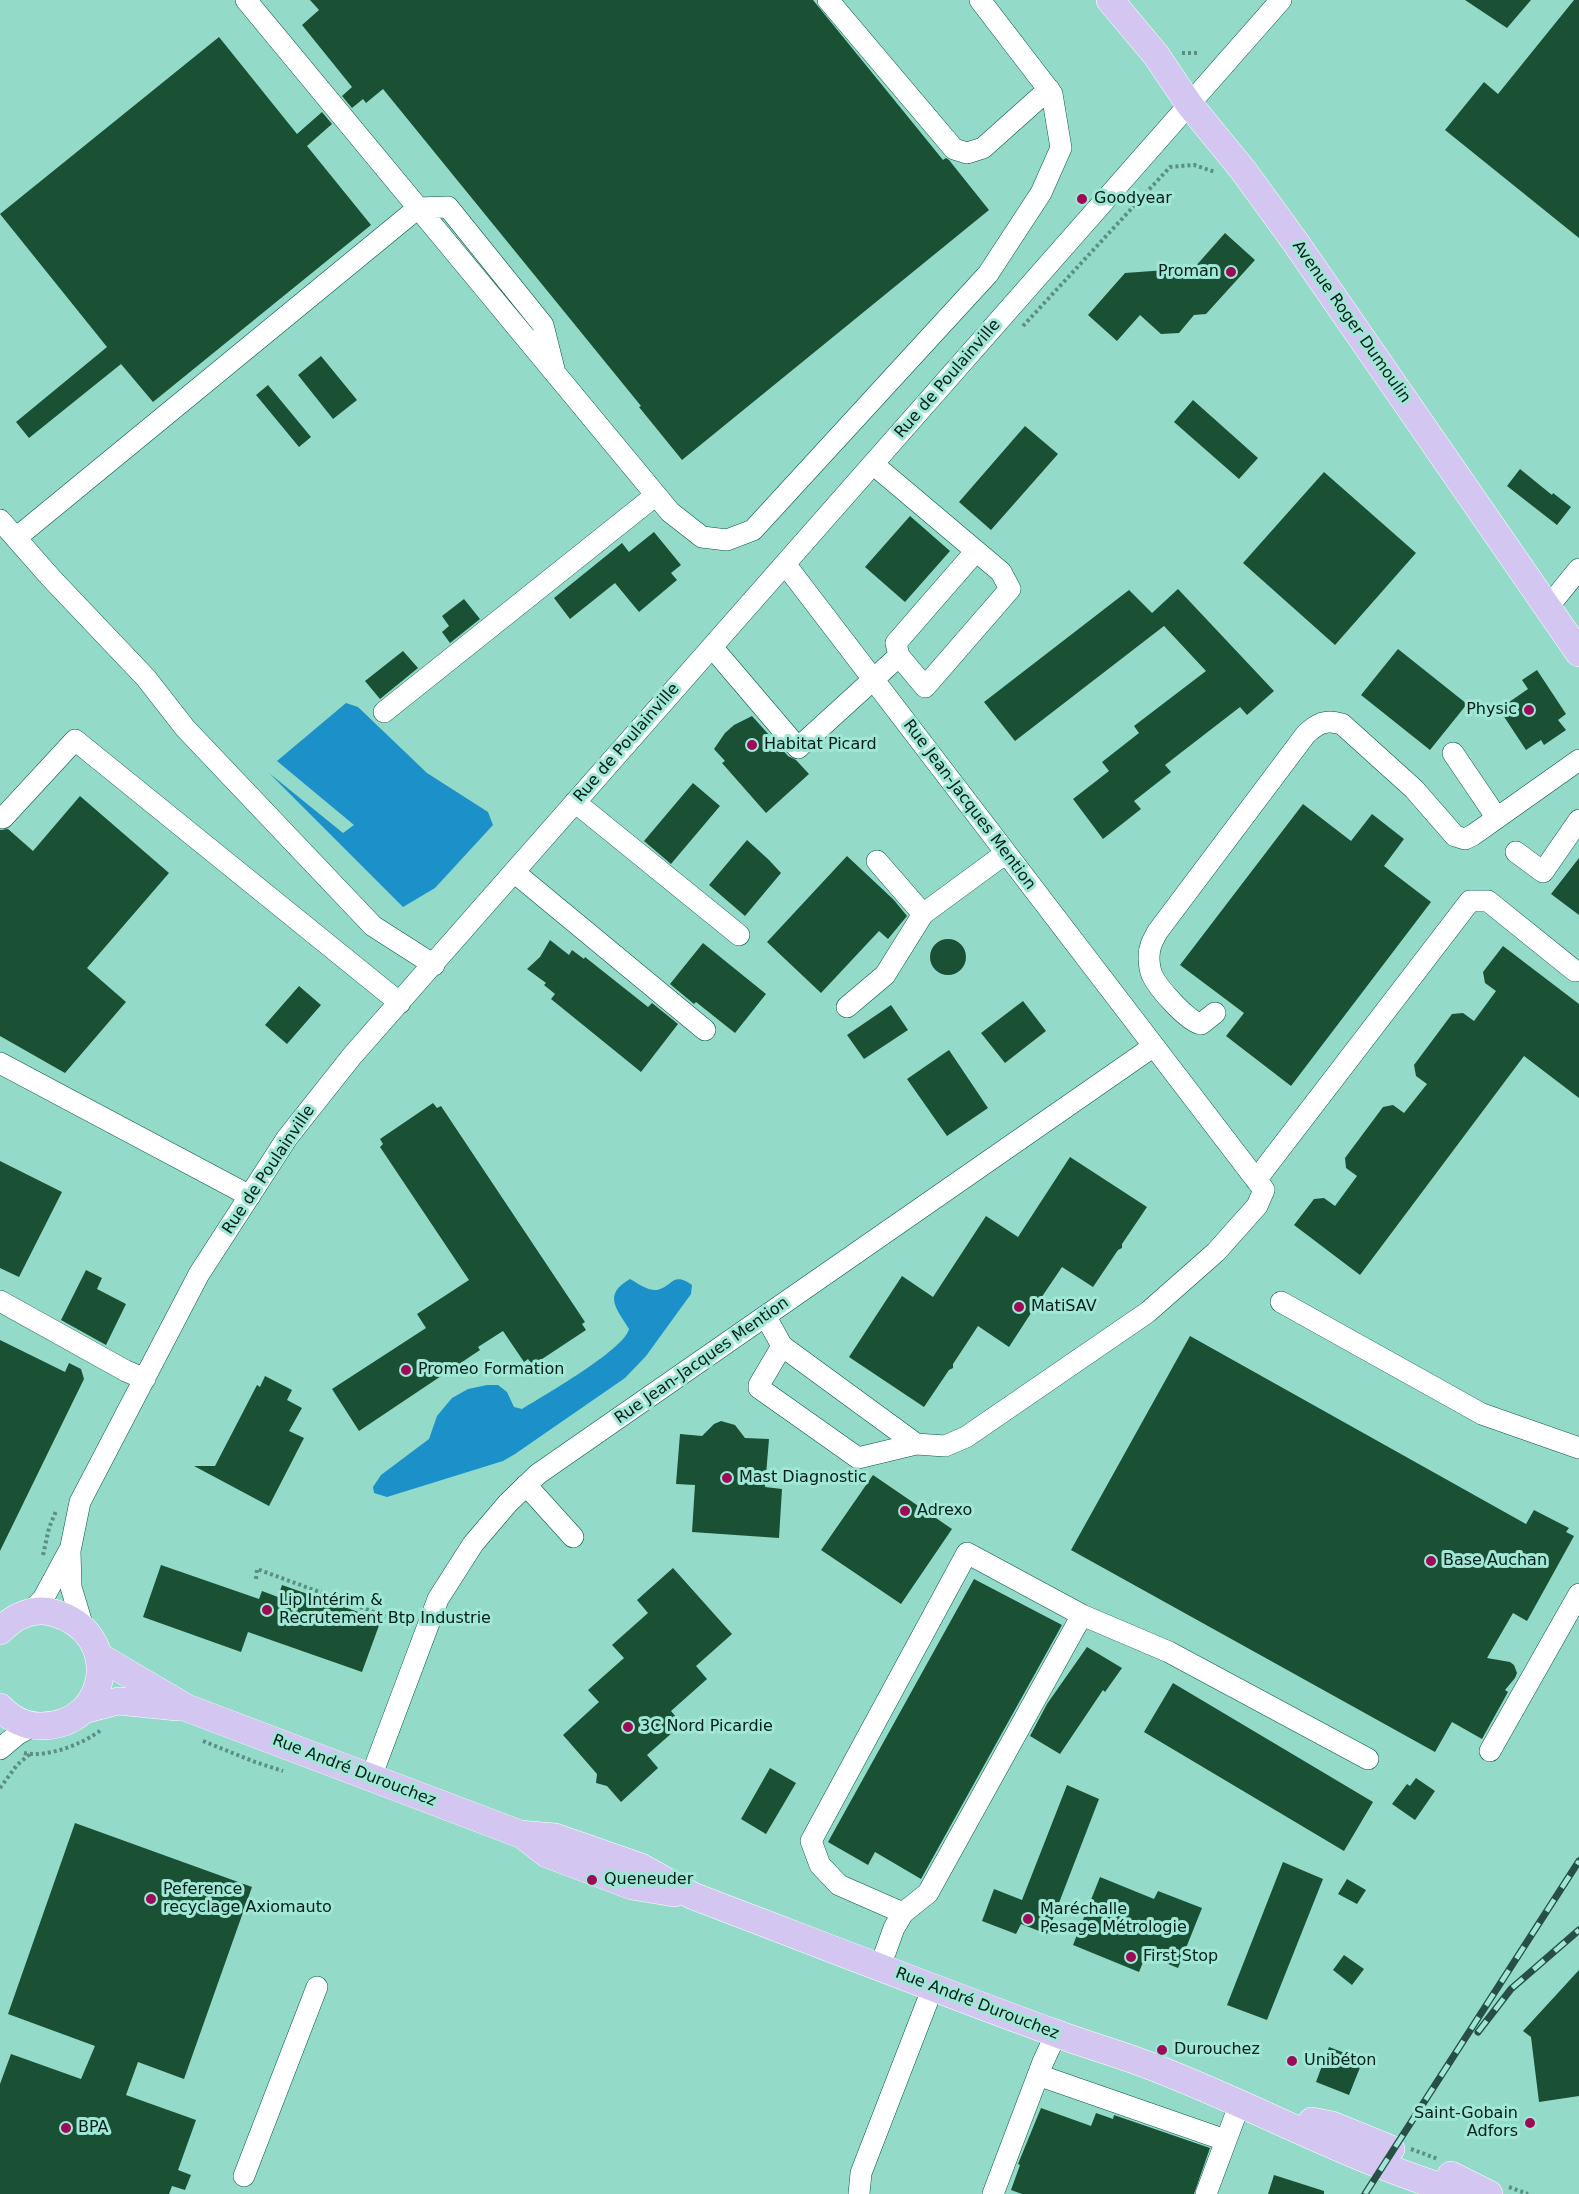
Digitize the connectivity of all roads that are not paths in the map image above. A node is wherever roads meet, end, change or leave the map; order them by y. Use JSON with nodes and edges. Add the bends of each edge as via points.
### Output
{"nodes":[{"id":1,"x":246,"y":0,"type":"edge"},
{"id":2,"x":828,"y":0,"type":"edge"},
{"id":3,"x":980,"y":0,"type":"edge"},
{"id":4,"x":1110,"y":0,"type":"edge"},
{"id":5,"x":1281,"y":0,"type":"edge"},
{"id":6,"x":1049,"y":89,"type":"junction"},
{"id":7,"x":1189,"y":104,"type":"junction"},
{"id":8,"x":418,"y":207,"type":"junction"},
{"id":9,"x":873,"y":464,"type":"junction"},
{"id":10,"x":656,"y":495,"type":"junction"},
{"id":11,"x":0,"y":520,"type":"edge"},
{"id":12,"x":16,"y":538,"type":"junction"},
{"id":13,"x":976,"y":551,"type":"junction"},
{"id":14,"x":785,"y":564,"type":"junction"},
{"id":15,"x":1579,"y":569,"type":"edge"},
{"id":16,"x":1548,"y":607,"type":"junction"},
{"id":17,"x":712,"y":647,"type":"junction"},
{"id":18,"x":1579,"y":653,"type":"edge"},
{"id":19,"x":899,"y":656,"type":"junction"},
{"id":20,"x":874,"y":680,"type":"junction"},
{"id":21,"x":384,"y":712,"type":"dead end"},
{"id":22,"x":1453,"y":753,"type":"dead end"},
{"id":23,"x":1579,"y":760,"type":"edge"},
{"id":24,"x":575,"y":802,"type":"junction"},
{"id":25,"x":3,"y":818,"type":"dead end"},
{"id":26,"x":1497,"y":818,"type":"junction"},
{"id":27,"x":1579,"y":820,"type":"edge"},
{"id":28,"x":1516,"y":852,"type":"dead end"},
{"id":29,"x":1006,"y":853,"type":"junction"},
{"id":30,"x":878,"y":861,"type":"dead end"},
{"id":31,"x":514,"y":872,"type":"junction"},
{"id":32,"x":923,"y":914,"type":"junction"},
{"id":33,"x":739,"y":935,"type":"dead end"},
{"id":34,"x":434,"y":965,"type":"junction"},
{"id":35,"x":1575,"y":971,"type":"dead end"},
{"id":36,"x":400,"y":1003,"type":"junction"},
{"id":37,"x":847,"y":1007,"type":"dead end"},
{"id":38,"x":1215,"y":1013,"type":"dead end"},
{"id":39,"x":705,"y":1030,"type":"dead end"},
{"id":40,"x":1154,"y":1046,"type":"junction"},
{"id":41,"x":0,"y":1063,"type":"edge"},
{"id":42,"x":1260,"y":1185,"type":"junction"},
{"id":43,"x":250,"y":1196,"type":"junction"},
{"id":44,"x":0,"y":1301,"type":"edge"},
{"id":45,"x":1281,"y":1302,"type":"dead end"},
{"id":46,"x":766,"y":1317,"type":"junction"},
{"id":47,"x":782,"y":1346,"type":"junction"},
{"id":48,"x":145,"y":1379,"type":"junction"},
{"id":49,"x":916,"y":1444,"type":"junction"},
{"id":50,"x":1579,"y":1448,"type":"edge"},
{"id":51,"x":526,"y":1485,"type":"junction"},
{"id":52,"x":573,"y":1537,"type":"dead end"},
{"id":53,"x":70,"y":1551,"type":"junction"},
{"id":54,"x":1579,"y":1594,"type":"edge"},
{"id":55,"x":1082,"y":1615,"type":"junction"},
{"id":56,"x":9,"y":1623,"type":"edge"},
{"id":57,"x":83,"y":1627,"type":"junction"},
{"id":58,"x":100,"y":1657,"type":"junction"},
{"id":59,"x":0,"y":1707,"type":"edge"},
{"id":60,"x":187,"y":1708,"type":"junction"},
{"id":61,"x":84,"y":1710,"type":"junction"},
{"id":62,"x":33,"y":1726,"type":"junction"},
{"id":63,"x":0,"y":1749,"type":"edge"},
{"id":64,"x":1490,"y":1752,"type":"dead end"},
{"id":65,"x":1368,"y":1759,"type":"dead end"},
{"id":66,"x":371,"y":1777,"type":"junction"},
{"id":67,"x":903,"y":1913,"type":"junction"},
{"id":68,"x":880,"y":1967,"type":"junction"},
{"id":69,"x":317,"y":1987,"type":"dead end"},
{"id":70,"x":933,"y":1987,"type":"junction"},
{"id":71,"x":1056,"y":2034,"type":"junction"},
{"id":72,"x":1038,"y":2075,"type":"junction"},
{"id":73,"x":1250,"y":2107,"type":"junction"},
{"id":74,"x":1225,"y":2140,"type":"junction"},
{"id":75,"x":244,"y":2176,"type":"dead end"},
{"id":76,"x":859,"y":2194,"type":"edge"},
{"id":77,"x":993,"y":2194,"type":"edge"},
{"id":78,"x":1206,"y":2194,"type":"edge"},
{"id":79,"x":1465,"y":2194,"type":"edge"},
{"id":80,"x":1489,"y":2194,"type":"edge"}],
"edges":[{"from":1,"to":8,"type":"street"},
{"from":2,"to":6,"type":"street","via":[[954,149],[967,153],[983,148]]},
{"from":3,"to":6,"type":"street"},
{"from":4,"to":7,"type":"main road","name":"Avenue Roger Dumoulin","via":[[1156,55]]},
{"from":5,"to":7,"type":"street","name":"Rue de Poulainville"},
{"from":6,"to":10,"type":"street","via":[[1053,94],[1060,148],[1041,193],[988,274],[753,530],[727,540],[702,537],[670,512]]},
{"from":7,"to":9,"type":"street","name":"Rue de Poulainville"},
{"from":7,"to":16,"type":"main road","name":"Avenue Roger Dumoulin","via":[[1296,243]]},
{"from":8,"to":10,"type":"street"},
{"from":8,"to":12,"type":"street"},
{"from":9,"to":13,"type":"street"},
{"from":9,"to":14,"type":"street","name":"Rue de Poulainville"},
{"from":10,"to":21,"type":"street"},
{"from":11,"to":12,"type":"street"},
{"from":12,"to":34,"type":"street","via":[[146,678],[184,728],[373,926]]},
{"from":13,"to":19,"type":"street","via":[[896,643]]},
{"from":13,"to":19,"type":"street","via":[[1001,573],[1010,589],[925,687]]},
{"from":14,"to":17,"type":"street","name":"Rue de Poulainville"},
{"from":14,"to":20,"type":"street","name":"Rue Jean-Jacques Mention"},
{"from":15,"to":16,"type":"street"},
{"from":16,"to":18,"type":"main road","name":"Avenue Roger Dumoulin"},
{"from":17,"to":20,"type":"street","via":[[798,748]]},
{"from":17,"to":24,"type":"street","name":"Rue de Poulainville"},
{"from":19,"to":20,"type":"street"},
{"from":20,"to":29,"type":"street","name":"Rue Jean-Jacques Mention"},
{"from":22,"to":26,"type":"street"},
{"from":23,"to":26,"type":"street"},
{"from":24,"to":31,"type":"street","name":"Rue de Poulainville"},
{"from":24,"to":33,"type":"street"},
{"from":25,"to":36,"type":"street","via":[[75,740]]},
{"from":26,"to":38,"type":"street","via":[[1465,838],[1455,836],[1414,789],[1342,724],[1317,724],[1150,945],[1152,975],[1186,1017],[1201,1024]]},
{"from":27,"to":28,"type":"street","via":[[1543,872]]},
{"from":29,"to":32,"type":"street"},
{"from":29,"to":40,"type":"street","name":"Rue Jean-Jacques Mention"},
{"from":30,"to":32,"type":"street"},
{"from":31,"to":34,"type":"street","name":"Rue de Poulainville"},
{"from":31,"to":39,"type":"street"},
{"from":32,"to":37,"type":"street","via":[[885,975]]},
{"from":34,"to":36,"type":"street","name":"Rue de Poulainville"},
{"from":35,"to":42,"type":"street","via":[[1488,901],[1470,901]]},
{"from":36,"to":43,"type":"street","name":"Rue de Poulainville","via":[[287,1138]]},
{"from":40,"to":42,"type":"street","name":"Rue Jean-Jacques Mention"},
{"from":40,"to":46,"type":"street","name":"Rue Jean-Jacques Mention"},
{"from":41,"to":43,"type":"street"},
{"from":42,"to":49,"type":"street","via":[[1257,1206],[1216,1252],[1148,1312],[966,1437],[945,1446]]},
{"from":43,"to":48,"type":"street","name":"Rue de Poulainville","via":[[199,1274]]},
{"from":44,"to":48,"type":"street"},
{"from":45,"to":50,"type":"street","via":[[1482,1414]]},
{"from":46,"to":47,"type":"street"},
{"from":46,"to":51,"type":"street","name":"Rue Jean-Jacques Mention"},
{"from":47,"to":49,"type":"street"},
{"from":47,"to":49,"type":"street","via":[[759,1388],[858,1458]]},
{"from":48,"to":53,"type":"street","name":"Rue de Poulainville","via":[[80,1502]]},
{"from":51,"to":52,"type":"street"},
{"from":51,"to":66,"type":"street","name":"Rue Jean-Jacques Mention","via":[[473,1544],[438,1599]]},
{"from":53,"to":56,"type":"street","name":"Rue de Poulainville","via":[[43,1599]]},
{"from":53,"to":57,"type":"street","name":"Rue de Poulainville","via":[[71,1587]]},
{"from":54,"to":64,"type":"street"},
{"from":55,"to":65,"type":"street","via":[[1169,1652]]},
{"from":55,"to":67,"type":"street","via":[[928,1893]]},
{"from":55,"to":67,"type":"street","via":[[967,1553],[811,1841],[820,1865],[839,1885]]},
{"from":56,"to":57,"type":"main road","via":[[49,1611],[67,1616]]},
{"from":57,"to":58,"type":"main road"},
{"from":58,"to":60,"type":"main road","name":"Rue André Durouchez"},
{"from":58,"to":61,"type":"main road","via":[[95,1694]]},
{"from":59,"to":62,"type":"main road","via":[[18,1721]]},
{"from":60,"to":61,"type":"main road","name":"Rue André Durouchez","via":[[118,1701]]},
{"from":60,"to":66,"type":"main road","name":"Rue André Durouchez"},
{"from":61,"to":62,"type":"main road","name":"Rue André Durouchez","via":[[69,1721]]},
{"from":62,"to":63,"type":"street"},
{"from":66,"to":68,"type":"main road","name":"Rue André Durouchez","via":[[520,1834],[547,1854],[632,1886],[693,1896]]},
{"from":67,"to":68,"type":"street"},
{"from":68,"to":70,"type":"main road","name":"Rue André Durouchez"},
{"from":69,"to":75,"type":"street"},
{"from":70,"to":71,"type":"main road","name":"Rue André Durouchez"},
{"from":70,"to":76,"type":"street","via":[[861,2173]]},
{"from":71,"to":72,"type":"street"},
{"from":71,"to":73,"type":"main road","name":"Rue André Durouchez","via":[[1156,2068]]},
{"from":72,"to":74,"type":"street"},
{"from":72,"to":77,"type":"street"},
{"from":73,"to":74,"type":"street"},
{"from":73,"to":79,"type":"main road","name":"Rue André Durouchez","via":[[1342,2150]]},
{"from":73,"to":80,"type":"main road","name":"Rue André Durouchez","via":[[1332,2125],[1438,2168]]},
{"from":74,"to":78,"type":"street"}]}
